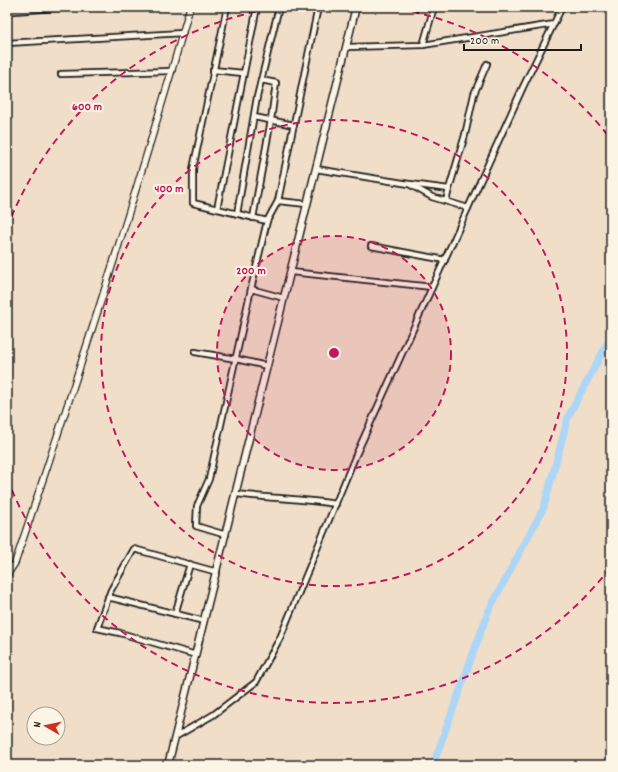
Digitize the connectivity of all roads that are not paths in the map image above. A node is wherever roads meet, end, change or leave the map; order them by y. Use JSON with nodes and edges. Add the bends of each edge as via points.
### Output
{"nodes":[{"id":1,"x":14,"y":7,"type":"edge"},
{"id":2,"x":70,"y":7,"type":"edge"},
{"id":3,"x":190,"y":7,"type":"edge"},
{"id":4,"x":227,"y":7,"type":"edge"},
{"id":5,"x":257,"y":7,"type":"edge"},
{"id":6,"x":279,"y":7,"type":"edge"},
{"id":7,"x":318,"y":7,"type":"edge"},
{"id":8,"x":356,"y":7,"type":"edge"},
{"id":9,"x":434,"y":7,"type":"edge"},
{"id":10,"x":562,"y":7,"type":"edge"},
{"id":11,"x":554,"y":24,"type":"junction"},
{"id":12,"x":183,"y":33,"type":"junction"},
{"id":13,"x":7,"y":43,"type":"edge"},
{"id":14,"x":422,"y":45,"type":"junction"},
{"id":15,"x":346,"y":47,"type":"junction"},
{"id":16,"x":487,"y":64,"type":"dead end"},
{"id":17,"x":213,"y":70,"type":"junction"},
{"id":18,"x":172,"y":71,"type":"junction"},
{"id":19,"x":61,"y":74,"type":"dead end"},
{"id":20,"x":243,"y":74,"type":"junction"},
{"id":21,"x":261,"y":80,"type":"junction"},
{"id":22,"x":254,"y":117,"type":"junction"},
{"id":23,"x":271,"y":120,"type":"junction"},
{"id":24,"x":294,"y":124,"type":"junction"},
{"id":25,"x":316,"y":169,"type":"junction"},
{"id":26,"x":409,"y":184,"type":"junction"},
{"id":27,"x":435,"y":187,"type":"junction"},
{"id":28,"x":449,"y":188,"type":"junction"},
{"id":29,"x":432,"y":197,"type":"junction"},
{"id":30,"x":278,"y":201,"type":"junction"},
{"id":31,"x":446,"y":201,"type":"junction"},
{"id":32,"x":307,"y":204,"type":"junction"},
{"id":33,"x":468,"y":208,"type":"junction"},
{"id":34,"x":217,"y":209,"type":"junction"},
{"id":35,"x":237,"y":214,"type":"junction"},
{"id":36,"x":253,"y":218,"type":"junction"},
{"id":37,"x":268,"y":221,"type":"junction"},
{"id":38,"x":371,"y":246,"type":"dead end"},
{"id":39,"x":444,"y":260,"type":"junction"},
{"id":40,"x":291,"y":272,"type":"junction"},
{"id":41,"x":432,"y":286,"type":"junction"},
{"id":42,"x":251,"y":289,"type":"junction"},
{"id":43,"x":284,"y":298,"type":"junction"},
{"id":44,"x":195,"y":352,"type":"dead end"},
{"id":45,"x":236,"y":359,"type":"junction"},
{"id":46,"x":268,"y":366,"type":"junction"},
{"id":47,"x":236,"y":494,"type":"junction"},
{"id":48,"x":336,"y":504,"type":"junction"},
{"id":49,"x":226,"y":535,"type":"junction"},
{"id":50,"x":190,"y":564,"type":"junction"},
{"id":51,"x":217,"y":572,"type":"junction"},
{"id":52,"x":7,"y":575,"type":"edge"},
{"id":53,"x":108,"y":597,"type":"junction"},
{"id":54,"x":175,"y":614,"type":"junction"},
{"id":55,"x":204,"y":621,"type":"junction"},
{"id":56,"x":196,"y":655,"type":"junction"},
{"id":57,"x":175,"y":737,"type":"junction"},
{"id":58,"x":168,"y":765,"type":"edge"}],
"edges":[{"from":1,"to":2,"type":"street","via":[[14,11]]},
{"from":3,"to":12,"type":"street"},
{"from":4,"to":17,"type":"street"},
{"from":5,"to":20,"type":"street"},
{"from":6,"to":21,"type":"street"},
{"from":7,"to":24,"type":"street"},
{"from":8,"to":15,"type":"main road"},
{"from":9,"to":14,"type":"street"},
{"from":10,"to":11,"type":"street"},
{"from":11,"to":14,"type":"street"},
{"from":11,"to":33,"type":"street"},
{"from":12,"to":13,"type":"street"},
{"from":12,"to":18,"type":"street"},
{"from":14,"to":15,"type":"street"},
{"from":15,"to":25,"type":"main road"},
{"from":16,"to":28,"type":"street","via":[[474,94]]},
{"from":17,"to":20,"type":"street"},
{"from":17,"to":34,"type":"street","via":[[193,169],[193,203]]},
{"from":18,"to":19,"type":"street"},
{"from":18,"to":52,"type":"street","via":[[98,312],[15,563]]},
{"from":20,"to":34,"type":"street"},
{"from":21,"to":22,"type":"street"},
{"from":21,"to":23,"type":"street","via":[[276,84]]},
{"from":22,"to":23,"type":"street"},
{"from":22,"to":35,"type":"street"},
{"from":23,"to":24,"type":"street"},
{"from":23,"to":36,"type":"street"},
{"from":24,"to":30,"type":"street"},
{"from":25,"to":26,"type":"street"},
{"from":25,"to":32,"type":"main road"},
{"from":26,"to":27,"type":"street"},
{"from":26,"to":29,"type":"street"},
{"from":27,"to":28,"type":"street"},
{"from":27,"to":29,"type":"street"},
{"from":28,"to":31,"type":"street"},
{"from":29,"to":31,"type":"street"},
{"from":30,"to":32,"type":"street"},
{"from":30,"to":37,"type":"street"},
{"from":31,"to":33,"type":"street"},
{"from":32,"to":40,"type":"main road"},
{"from":33,"to":39,"type":"street"},
{"from":34,"to":35,"type":"street"},
{"from":35,"to":36,"type":"street"},
{"from":36,"to":37,"type":"street"},
{"from":37,"to":42,"type":"street"},
{"from":38,"to":39,"type":"street"},
{"from":39,"to":41,"type":"street"},
{"from":40,"to":41,"type":"street"},
{"from":40,"to":43,"type":"main road"},
{"from":41,"to":48,"type":"street"},
{"from":42,"to":43,"type":"street"},
{"from":42,"to":45,"type":"street"},
{"from":43,"to":46,"type":"main road"},
{"from":44,"to":45,"type":"street"},
{"from":45,"to":46,"type":"street"},
{"from":45,"to":49,"type":"street","via":[[210,479],[197,506],[196,526]]},
{"from":46,"to":47,"type":"main road"},
{"from":47,"to":48,"type":"street"},
{"from":47,"to":49,"type":"main road"},
{"from":48,"to":57,"type":"street","via":[[280,638],[256,682],[213,715]]},
{"from":49,"to":51,"type":"main road"},
{"from":50,"to":51,"type":"street"},
{"from":50,"to":53,"type":"street","via":[[134,549]]},
{"from":50,"to":54,"type":"street"},
{"from":51,"to":55,"type":"main road"},
{"from":53,"to":54,"type":"street"},
{"from":53,"to":56,"type":"street","via":[[96,628]]},
{"from":54,"to":55,"type":"street"},
{"from":55,"to":56,"type":"main road"},
{"from":56,"to":57,"type":"main road"},
{"from":57,"to":58,"type":"main road"}]}
